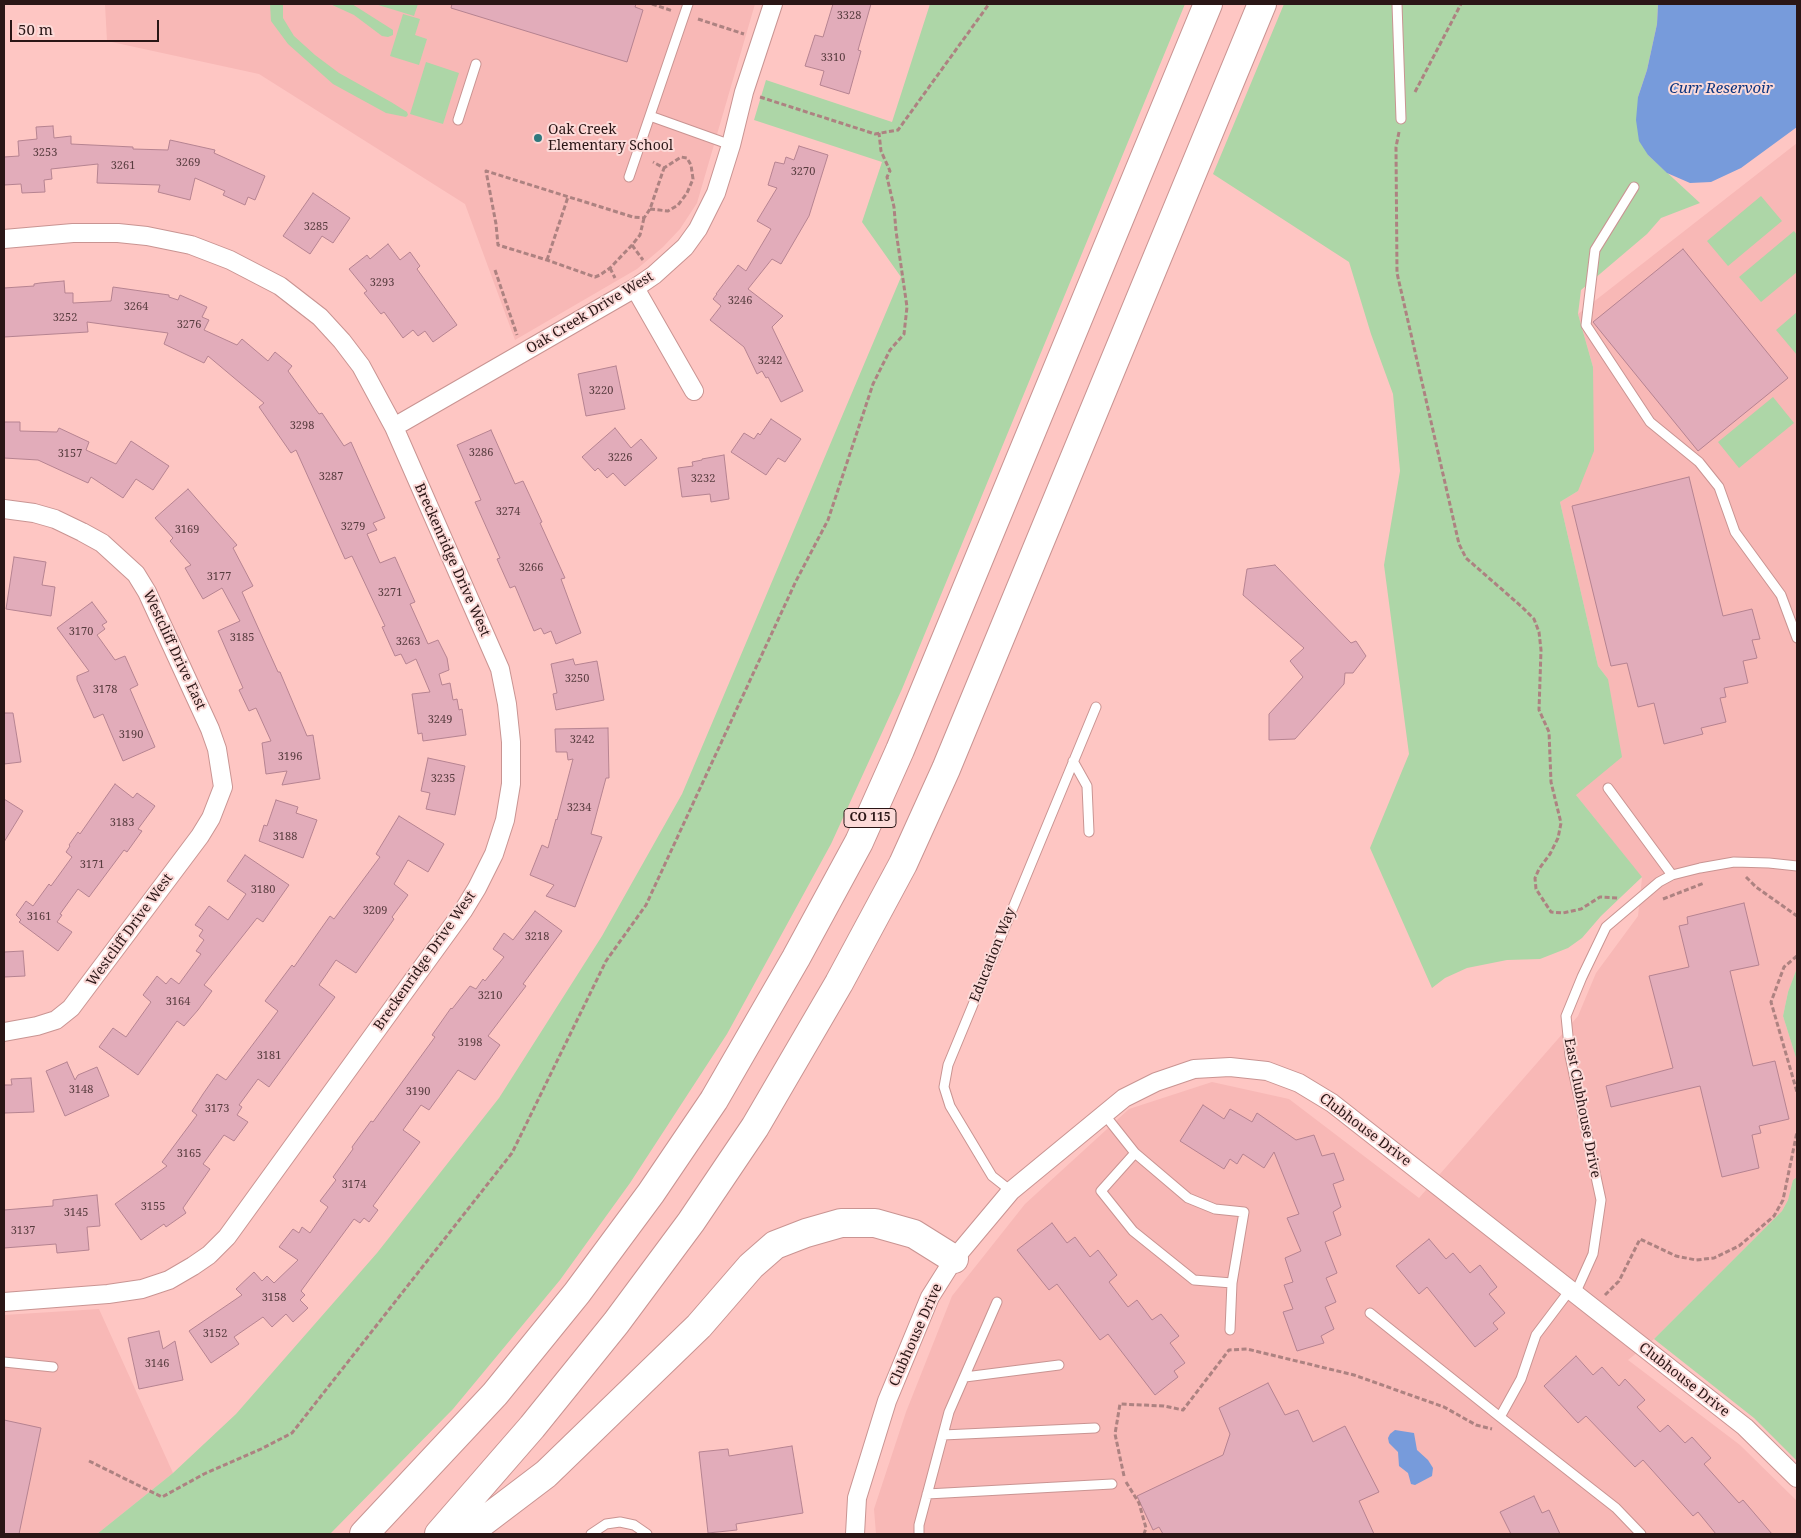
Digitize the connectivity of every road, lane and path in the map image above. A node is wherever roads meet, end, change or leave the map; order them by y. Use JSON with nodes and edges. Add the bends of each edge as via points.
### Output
{"nodes":[{"id":1,"x":688,"y":4,"type":"edge"},
{"id":2,"x":772,"y":4,"type":"edge"},
{"id":3,"x":988,"y":4,"type":"edge"},
{"id":4,"x":1208,"y":4,"type":"edge"},
{"id":5,"x":1262,"y":4,"type":"edge"},
{"id":6,"x":1397,"y":4,"type":"edge"},
{"id":7,"x":1461,"y":4,"type":"edge"},
{"id":8,"x":476,"y":64,"type":"dead end"},
{"id":9,"x":744,"y":92,"type":"junction"},
{"id":10,"x":650,"y":116,"type":"junction"},
{"id":11,"x":1401,"y":119,"type":"junction"},
{"id":12,"x":458,"y":120,"type":"dead end"},
{"id":13,"x":879,"y":133,"type":"junction"},
{"id":14,"x":731,"y":145,"type":"junction"},
{"id":15,"x":653,"y":162,"type":"dead end"},
{"id":16,"x":664,"y":168,"type":"junction"},
{"id":17,"x":629,"y":176,"type":"dead end"},
{"id":18,"x":1634,"y":187,"type":"dead end"},
{"id":19,"x":568,"y":197,"type":"junction"},
{"id":20,"x":650,"y":210,"type":"junction"},
{"id":21,"x":644,"y":218,"type":"junction"},
{"id":22,"x":4,"y":239,"type":"edge"},
{"id":23,"x":632,"y":245,"type":"junction"},
{"id":24,"x":547,"y":260,"type":"junction"},
{"id":25,"x":643,"y":260,"type":"dead end"},
{"id":26,"x":610,"y":268,"type":"junction"},
{"id":27,"x":495,"y":270,"type":"dead end"},
{"id":28,"x":616,"y":278,"type":"dead end"},
{"id":29,"x":634,"y":288,"type":"junction"},
{"id":30,"x":517,"y":335,"type":"dead end"},
{"id":31,"x":694,"y":390,"type":"dead end"},
{"id":32,"x":394,"y":427,"type":"junction"},
{"id":33,"x":4,"y":509,"type":"edge"},
{"id":34,"x":1797,"y":638,"type":"edge"},
{"id":35,"x":1096,"y":707,"type":"dead end"},
{"id":36,"x":1073,"y":762,"type":"junction"},
{"id":37,"x":223,"y":787,"type":"joint"},
{"id":38,"x":1608,"y":788,"type":"dead end"},
{"id":39,"x":1089,"y":832,"type":"dead end"},
{"id":40,"x":1734,"y":862,"type":"junction"},
{"id":41,"x":1797,"y":866,"type":"edge"},
{"id":42,"x":1672,"y":875,"type":"junction"},
{"id":43,"x":1739,"y":877,"type":"dead end"},
{"id":44,"x":1746,"y":877,"type":"junction"},
{"id":45,"x":1708,"y":882,"type":"dead end"},
{"id":46,"x":1635,"y":902,"type":"junction"},
{"id":47,"x":1797,"y":916,"type":"edge"},
{"id":48,"x":1797,"y":956,"type":"edge"},
{"id":49,"x":4,"y":1032,"type":"edge"},
{"id":50,"x":1797,"y":1092,"type":"edge"},
{"id":51,"x":1104,"y":1114,"type":"junction"},
{"id":52,"x":1797,"y":1132,"type":"edge"},
{"id":53,"x":1135,"y":1152,"type":"junction"},
{"id":54,"x":1012,"y":1191,"type":"junction"},
{"id":55,"x":954,"y":1259,"type":"junction"},
{"id":56,"x":1232,"y":1283,"type":"junction"},
{"id":57,"x":1572,"y":1292,"type":"junction"},
{"id":58,"x":4,"y":1302,"type":"edge"},
{"id":59,"x":997,"y":1302,"type":"dead end"},
{"id":60,"x":1590,"y":1306,"type":"junction"},
{"id":61,"x":1370,"y":1313,"type":"dead end"},
{"id":62,"x":1230,"y":1330,"type":"dead end"},
{"id":63,"x":4,"y":1362,"type":"edge"},
{"id":64,"x":1059,"y":1365,"type":"dead end"},
{"id":65,"x":53,"y":1367,"type":"dead end"},
{"id":66,"x":965,"y":1376,"type":"junction"},
{"id":67,"x":1500,"y":1417,"type":"junction"},
{"id":68,"x":1095,"y":1428,"type":"dead end"},
{"id":69,"x":943,"y":1435,"type":"junction"},
{"id":70,"x":89,"y":1461,"type":"dead end"},
{"id":71,"x":1797,"y":1478,"type":"edge"},
{"id":72,"x":1112,"y":1484,"type":"dead end"},
{"id":73,"x":927,"y":1494,"type":"junction"},
{"id":74,"x":1631,"y":1530,"type":"edge"},
{"id":75,"x":364,"y":1534,"type":"edge"},
{"id":76,"x":439,"y":1534,"type":"edge"},
{"id":77,"x":467,"y":1534,"type":"edge"},
{"id":78,"x":591,"y":1534,"type":"edge"},
{"id":79,"x":648,"y":1534,"type":"edge"},
{"id":80,"x":855,"y":1534,"type":"edge"},
{"id":81,"x":919,"y":1534,"type":"edge"},
{"id":82,"x":1144,"y":1534,"type":"edge"},
{"id":83,"x":1641,"y":1534,"type":"edge"}],
"edges":[{"from":1,"to":10,"type":"lane"},
{"from":2,"to":9,"type":"street","name":"Oak Creek Drive West"},
{"from":3,"to":13,"type":"path","via":[[898,130]]},
{"from":4,"to":75,"type":"highway","number":"CO 115","via":[[900,750],[859,842],[796,958],[714,1100],[577,1293],[495,1394]]},
{"from":5,"to":76,"type":"highway","via":[[950,760],[894,881],[755,1126],[691,1222],[616,1323]]},
{"from":6,"to":11,"type":"lane"},
{"from":7,"to":11,"type":"path"},
{"from":8,"to":12,"type":"lane"},
{"from":9,"to":13,"type":"path"},
{"from":9,"to":14,"type":"street","name":"Oak Creek Drive West"},
{"from":10,"to":14,"type":"lane"},
{"from":10,"to":17,"type":"lane"},
{"from":11,"to":46,"type":"path","via":[[1396,147],[1397,274],[1459,544],[1466,558],[1534,619],[1538,632],[1541,650],[1539,710],[1549,732],[1551,782],[1561,823],[1558,838],[1539,869],[1536,889],[1552,912],[1563,914],[1581,909],[1600,897]]},
{"from":13,"to":70,"type":"path","via":[[881,151],[890,171],[887,177],[907,307],[904,334],[890,350],[873,384],[828,520],[796,581],[646,905],[606,961],[512,1153],[292,1433],[162,1497]]},
{"from":14,"to":29,"type":"street","name":"Oak Creek Drive West","via":[[716,193],[698,229],[669,262]]},
{"from":15,"to":16,"type":"path"},
{"from":16,"to":20,"type":"path"},
{"from":16,"to":20,"type":"path","via":[[681,157],[686,158],[693,178],[678,205],[668,211]]},
{"from":18,"to":34,"type":"lane","via":[[1595,250],[1586,325],[1650,422],[1699,462],[1719,487],[1735,532],[1781,595]]},
{"from":19,"to":21,"type":"path"},
{"from":19,"to":24,"type":"path"},
{"from":19,"to":24,"type":"path","via":[[486,171],[498,245]]},
{"from":20,"to":21,"type":"path"},
{"from":21,"to":23,"type":"path","via":[[640,235]]},
{"from":22,"to":32,"type":"street","name":"Breckenridge Drive West","via":[[118,233],[191,245],[230,260],[280,286],[320,317],[361,366]]},
{"from":23,"to":25,"type":"path"},
{"from":23,"to":26,"type":"path"},
{"from":24,"to":26,"type":"path","via":[[595,277]]},
{"from":26,"to":28,"type":"path"},
{"from":27,"to":30,"type":"path"},
{"from":29,"to":31,"type":"street"},
{"from":29,"to":32,"type":"street","name":"Oak Creek Drive West"},
{"from":32,"to":58,"type":"street","name":"Breckenridge Drive West","via":[[500,669],[511,742],[511,784],[505,820],[494,854],[463,911],[227,1237],[209,1255],[169,1280],[142,1289]]},
{"from":33,"to":37,"type":"street","name":"Westcliff Drive East","via":[[55,519],[82,532],[102,543],[136,574],[148,592],[210,729]]},
{"from":35,"to":36,"type":"lane","name":"Education Way"},
{"from":36,"to":39,"type":"lane","via":[[1087,786]]},
{"from":36,"to":54,"type":"lane","name":"Education Way","via":[[948,1065],[944,1087],[950,1106],[992,1176]]},
{"from":37,"to":49,"type":"street","name":"Westcliff Drive West","via":[[200,836],[71,1008],[56,1020]]},
{"from":38,"to":42,"type":"lane"},
{"from":40,"to":41,"type":"lane","name":"East Clubhouse Drive"},
{"from":40,"to":42,"type":"lane","name":"East Clubhouse Drive"},
{"from":40,"to":44,"type":"path"},
{"from":42,"to":46,"type":"lane","name":"East Clubhouse Drive"},
{"from":43,"to":44,"type":"path"},
{"from":44,"to":47,"type":"path","via":[[1756,888]]},
{"from":45,"to":46,"type":"path","via":[[1659,900],[1652,908]]},
{"from":46,"to":57,"type":"lane","name":"East Clubhouse Drive","via":[[1606,927],[1566,1016],[1570,1056],[1601,1200],[1593,1254]]},
{"from":48,"to":50,"type":"path","via":[[1784,967],[1771,1002]]},
{"from":51,"to":53,"type":"lane"},
{"from":51,"to":54,"type":"street","name":"Clubhouse Drive"},
{"from":51,"to":57,"type":"street","name":"Clubhouse Drive","via":[[1124,1098],[1156,1082],[1194,1069],[1230,1067],[1267,1071],[1291,1080],[1332,1103]]},
{"from":52,"to":60,"type":"path","via":[[1783,1200],[1774,1216],[1739,1246],[1714,1258],[1696,1260],[1676,1256],[1640,1239],[1619,1281]]},
{"from":53,"to":56,"type":"lane","via":[[1188,1198],[1215,1209],[1244,1212]]},
{"from":53,"to":56,"type":"lane","via":[[1101,1191],[1133,1231],[1194,1280]]},
{"from":54,"to":55,"type":"street","name":"Clubhouse Drive"},
{"from":55,"to":77,"type":"highway","via":[[914,1234],[875,1223],[841,1223],[775,1245],[751,1266],[699,1326],[546,1474]]},
{"from":55,"to":80,"type":"street","name":"Clubhouse Drive","via":[[930,1297],[886,1401],[857,1498]]},
{"from":56,"to":62,"type":"lane"},
{"from":57,"to":60,"type":"street","name":"Clubhouse Drive"},
{"from":57,"to":67,"type":"lane","name":"East Clubhouse Drive","via":[[1536,1335],[1521,1379]]},
{"from":59,"to":66,"type":"lane"},
{"from":60,"to":71,"type":"street","name":"Clubhouse Drive","via":[[1744,1427]]},
{"from":61,"to":67,"type":"lane"},
{"from":63,"to":65,"type":"lane"},
{"from":64,"to":66,"type":"lane"},
{"from":66,"to":69,"type":"lane"},
{"from":67,"to":74,"type":"lane","via":[[1616,1508]]},
{"from":67,"to":82,"type":"path","via":[[1492,1429],[1476,1425],[1444,1407],[1354,1375],[1247,1349],[1229,1350],[1183,1410],[1120,1404],[1115,1434],[1126,1482],[1139,1504],[1146,1528]]},
{"from":68,"to":69,"type":"lane"},
{"from":69,"to":73,"type":"lane"},
{"from":72,"to":73,"type":"lane"},
{"from":73,"to":81,"type":"lane"},
{"from":74,"to":83,"type":"lane"},
{"from":78,"to":79,"type":"lane","via":[[606,1524],[620,1522],[634,1525]]}]}
